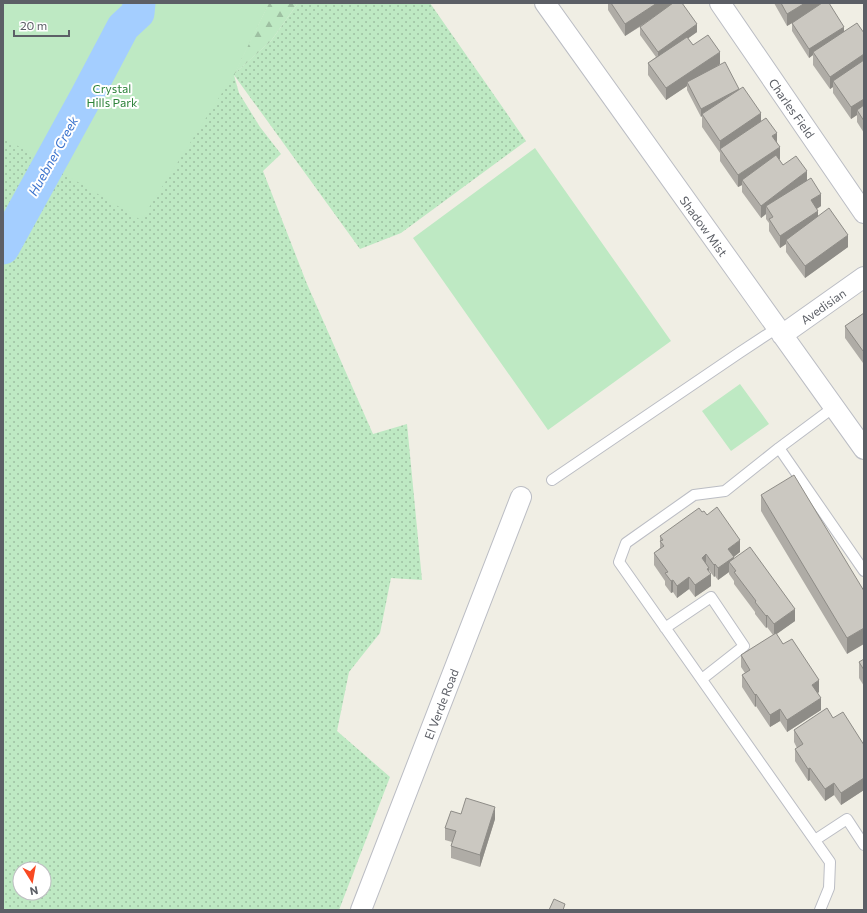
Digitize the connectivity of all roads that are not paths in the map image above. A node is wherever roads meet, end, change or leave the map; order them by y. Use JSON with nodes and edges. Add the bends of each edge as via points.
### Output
{"nodes":[{"id":1,"x":544,"y":3,"type":"edge"},
{"id":2,"x":720,"y":3,"type":"edge"},
{"id":3,"x":864,"y":213,"type":"edge"},
{"id":4,"x":864,"y":277,"type":"edge"},
{"id":5,"x":779,"y":331,"type":"junction"},
{"id":6,"x":834,"y":407,"type":"junction"},
{"id":7,"x":779,"y":448,"type":"junction"},
{"id":8,"x":864,"y":449,"type":"edge"},
{"id":9,"x":552,"y":480,"type":"dead end"},
{"id":10,"x":521,"y":497,"type":"dead end"},
{"id":11,"x":864,"y":571,"type":"edge"},
{"id":12,"x":666,"y":628,"type":"junction"},
{"id":13,"x":702,"y":679,"type":"junction"},
{"id":14,"x":815,"y":840,"type":"junction"},
{"id":15,"x":864,"y":845,"type":"edge"},
{"id":16,"x":361,"y":910,"type":"edge"},
{"id":17,"x":820,"y":910,"type":"edge"}],
"edges":[{"from":1,"to":5,"type":"street","name":"Shadow Mist"},
{"from":2,"to":3,"type":"street","name":"Charles Field"},
{"from":4,"to":5,"type":"street","name":"Avedisian"},
{"from":5,"to":6,"type":"street","name":"Shadow Mist"},
{"from":5,"to":9,"type":"lane","via":[[738,353]]},
{"from":6,"to":7,"type":"lane"},
{"from":6,"to":8,"type":"street","name":"Shadow Mist"},
{"from":7,"to":11,"type":"lane"},
{"from":7,"to":12,"type":"lane","via":[[725,490],[694,495],[626,543],[619,562]]},
{"from":10,"to":16,"type":"street","name":"El Verde Road"},
{"from":12,"to":13,"type":"lane"},
{"from":12,"to":13,"type":"lane","via":[[711,597],[744,646]]},
{"from":13,"to":14,"type":"lane"},
{"from":14,"to":15,"type":"lane","via":[[847,819]]},
{"from":14,"to":17,"type":"lane","via":[[830,862],[829,888]]}]}
